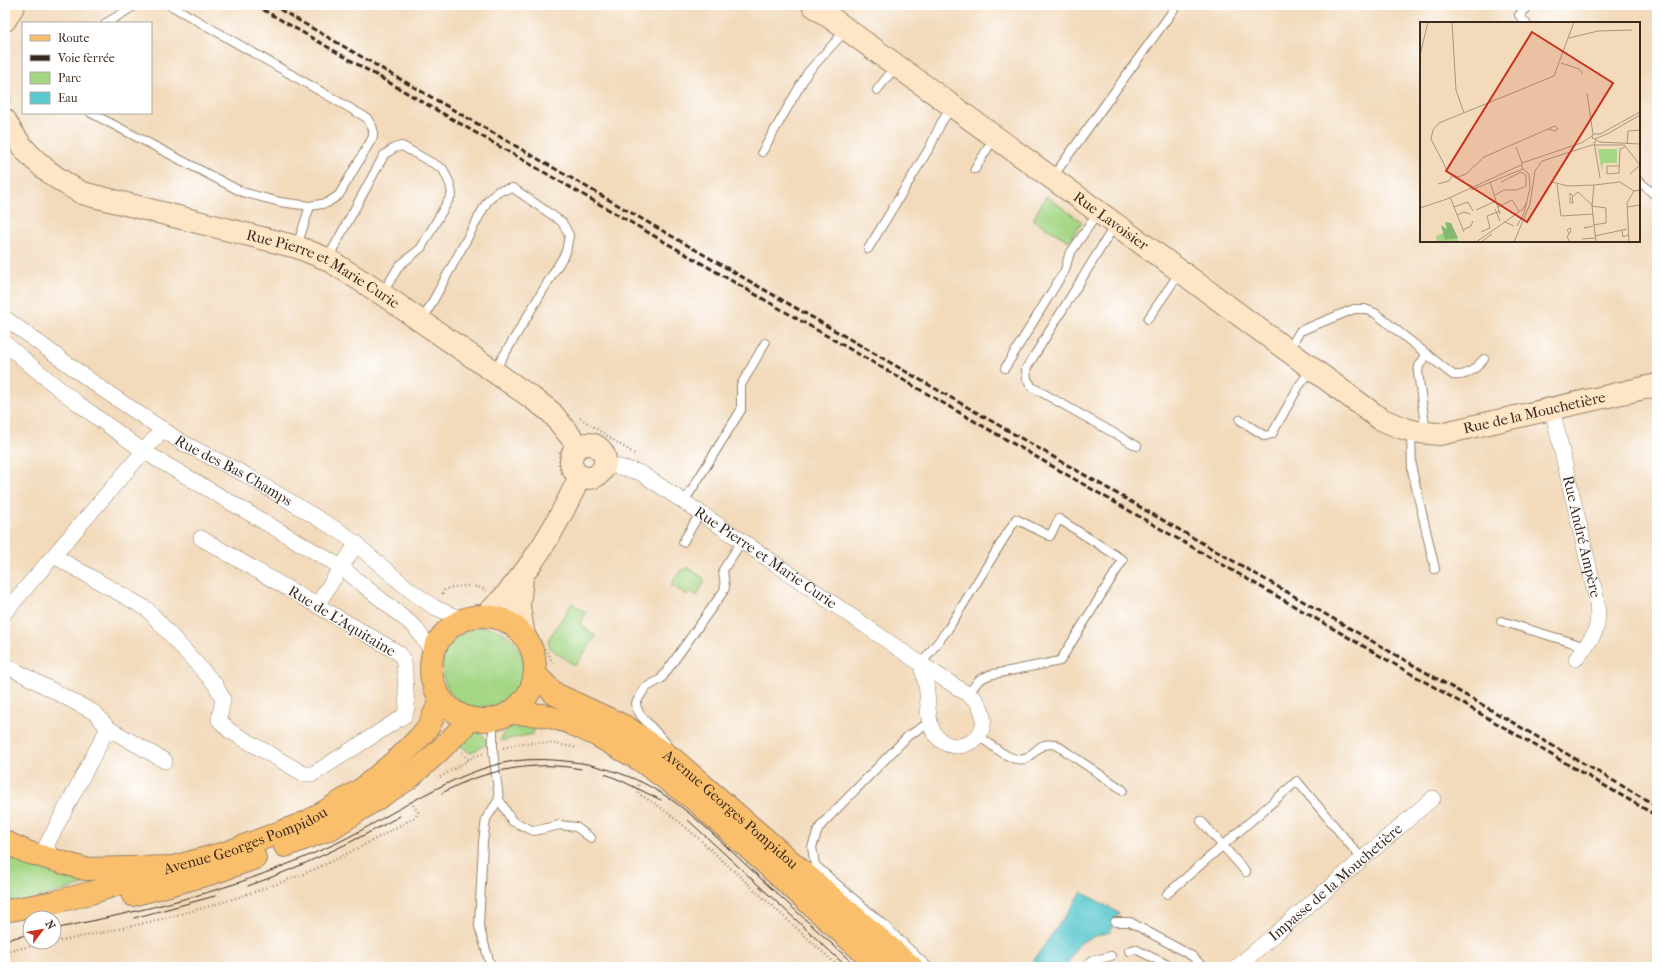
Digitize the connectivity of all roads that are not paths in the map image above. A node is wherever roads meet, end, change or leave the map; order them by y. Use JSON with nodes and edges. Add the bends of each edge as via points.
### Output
{"nodes":[{"id":1,"x":14,"y":5,"type":"edge"},
{"id":2,"x":136,"y":5,"type":"edge"},
{"id":3,"x":170,"y":5,"type":"edge"},
{"id":4,"x":813,"y":5,"type":"edge"},
{"id":5,"x":1177,"y":5,"type":"edge"},
{"id":6,"x":1530,"y":5,"type":"edge"},
{"id":7,"x":5,"y":20,"type":"edge"},
{"id":8,"x":108,"y":22,"type":"edge"},
{"id":9,"x":1525,"y":22,"type":"edge"},
{"id":10,"x":846,"y":29,"type":"junction"},
{"id":11,"x":896,"y":65,"type":"junction"},
{"id":12,"x":878,"y":90,"type":"dead end"},
{"id":13,"x":952,"y":106,"type":"junction"},
{"id":14,"x":93,"y":114,"type":"edge"},
{"id":15,"x":5,"y":120,"type":"edge"},
{"id":16,"x":995,"y":137,"type":"junction"},
{"id":17,"x":762,"y":152,"type":"dead end"},
{"id":18,"x":975,"y":169,"type":"dead end"},
{"id":19,"x":1057,"y":171,"type":"dead end"},
{"id":20,"x":1640,"y":182,"type":"edge"},
{"id":21,"x":1657,"y":197,"type":"edge"},
{"id":22,"x":310,"y":206,"type":"junction"},
{"id":23,"x":1107,"y":218,"type":"junction"},
{"id":24,"x":297,"y":247,"type":"junction"},
{"id":25,"x":868,"y":250,"type":"dead end"},
{"id":26,"x":327,"y":259,"type":"junction"},
{"id":27,"x":1180,"y":271,"type":"junction"},
{"id":28,"x":382,"y":294,"type":"junction"},
{"id":29,"x":5,"y":318,"type":"edge"},
{"id":30,"x":1148,"y":319,"type":"dead end"},
{"id":31,"x":421,"y":321,"type":"junction"},
{"id":32,"x":766,"y":342,"type":"dead end"},
{"id":33,"x":5,"y":343,"type":"edge"},
{"id":34,"x":1288,"y":351,"type":"junction"},
{"id":35,"x":1427,"y":354,"type":"junction"},
{"id":36,"x":1484,"y":359,"type":"dead end"},
{"id":37,"x":1005,"y":368,"type":"dead end"},
{"id":38,"x":1311,"y":369,"type":"junction"},
{"id":39,"x":494,"y":371,"type":"junction"},
{"id":40,"x":1657,"y":385,"type":"edge"},
{"id":41,"x":1552,"y":409,"type":"junction"},
{"id":42,"x":1240,"y":420,"type":"dead end"},
{"id":43,"x":162,"y":430,"type":"junction"},
{"id":44,"x":1419,"y":432,"type":"junction"},
{"id":45,"x":570,"y":446,"type":"junction"},
{"id":46,"x":1137,"y":446,"type":"dead end"},
{"id":47,"x":143,"y":451,"type":"junction"},
{"id":48,"x":605,"y":463,"type":"junction"},
{"id":49,"x":571,"y":476,"type":"junction"},
{"id":50,"x":684,"y":502,"type":"junction"},
{"id":51,"x":700,"y":513,"type":"junction"},
{"id":52,"x":201,"y":538,"type":"dead end"},
{"id":53,"x":742,"y":541,"type":"junction"},
{"id":54,"x":683,"y":542,"type":"dead end"},
{"id":55,"x":357,"y":543,"type":"junction"},
{"id":56,"x":54,"y":556,"type":"junction"},
{"id":57,"x":341,"y":567,"type":"junction"},
{"id":58,"x":1435,"y":569,"type":"dead end"},
{"id":59,"x":522,"y":577,"type":"junction"},
{"id":60,"x":10,"y":596,"type":"edge"},
{"id":61,"x":317,"y":605,"type":"junction"},
{"id":62,"x":5,"y":612,"type":"edge"},
{"id":63,"x":485,"y":616,"type":"junction"},
{"id":64,"x":463,"y":620,"type":"junction"},
{"id":65,"x":1501,"y":621,"type":"dead end"},
{"id":66,"x":531,"y":637,"type":"junction"},
{"id":67,"x":433,"y":653,"type":"junction"},
{"id":68,"x":1579,"y":655,"type":"joint"},
{"id":69,"x":921,"y":664,"type":"junction"},
{"id":70,"x":5,"y":665,"type":"edge"},
{"id":71,"x":544,"y":672,"type":"junction"},
{"id":72,"x":968,"y":694,"type":"junction"},
{"id":73,"x":441,"y":699,"type":"junction"},
{"id":74,"x":510,"y":715,"type":"junction"},
{"id":75,"x":471,"y":719,"type":"junction"},
{"id":76,"x":930,"y":722,"type":"junction"},
{"id":77,"x":108,"y":728,"type":"junction"},
{"id":78,"x":978,"y":735,"type":"junction"},
{"id":79,"x":165,"y":762,"type":"dead end"},
{"id":80,"x":706,"y":788,"type":"junction"},
{"id":81,"x":1123,"y":790,"type":"dead end"},
{"id":82,"x":1433,"y":798,"type":"dead end"},
{"id":83,"x":499,"y":799,"type":"junction"},
{"id":84,"x":1201,"y":821,"type":"dead end"},
{"id":85,"x":591,"y":838,"type":"dead end"},
{"id":86,"x":5,"y":842,"type":"edge"},
{"id":87,"x":1222,"y":846,"type":"junction"},
{"id":88,"x":1362,"y":859,"type":"junction"},
{"id":89,"x":53,"y":860,"type":"junction"},
{"id":90,"x":173,"y":867,"type":"junction"},
{"id":91,"x":1246,"y":872,"type":"dead end"},
{"id":92,"x":1167,"y":894,"type":"dead end"},
{"id":93,"x":5,"y":911,"type":"edge"},
{"id":94,"x":62,"y":912,"type":"edge"},
{"id":95,"x":22,"y":922,"type":"edge"},
{"id":96,"x":1115,"y":922,"type":"dead end"},
{"id":97,"x":5,"y":926,"type":"edge"},
{"id":98,"x":1129,"y":951,"type":"dead end"},
{"id":99,"x":1111,"y":956,"type":"dead end"},
{"id":100,"x":491,"y":967,"type":"edge"},
{"id":101,"x":880,"y":967,"type":"edge"},
{"id":102,"x":912,"y":967,"type":"edge"},
{"id":103,"x":928,"y":967,"type":"edge"},
{"id":104,"x":1087,"y":967,"type":"edge"},
{"id":105,"x":1172,"y":967,"type":"edge"},
{"id":106,"x":1203,"y":967,"type":"edge"},
{"id":107,"x":1237,"y":967,"type":"edge"}],
"edges":[{"from":1,"to":7,"type":"street"},
{"from":2,"to":8,"type":"lane"},
{"from":3,"to":22,"type":"lane","via":[[367,118],[373,129],[373,137],[345,186],[339,195],[327,204]]},
{"from":4,"to":10,"type":"street","name":"Rue Lavoisier"},
{"from":5,"to":19,"type":"lane"},
{"from":6,"to":9,"type":"lane","via":[[1519,15]]},
{"from":10,"to":11,"type":"street","name":"Rue Lavoisier"},
{"from":10,"to":17,"type":"lane","via":[[808,72]]},
{"from":11,"to":12,"type":"lane"},
{"from":11,"to":13,"type":"street","name":"Rue Lavoisier"},
{"from":13,"to":16,"type":"street","name":"Rue Lavoisier"},
{"from":13,"to":25,"type":"lane","via":[[930,148]]},
{"from":14,"to":22,"type":"lane","via":[[242,192],[280,202]]},
{"from":15,"to":24,"type":"street","name":"Rue Pierre et Marie Curie","via":[[14,137],[31,157],[52,175],[82,192]]},
{"from":16,"to":18,"type":"lane"},
{"from":16,"to":23,"type":"street","name":"Rue Lavoisier"},
{"from":20,"to":21,"type":"lane"},
{"from":22,"to":24,"type":"lane"},
{"from":23,"to":27,"type":"street","name":"Rue Lavoisier"},
{"from":23,"to":37,"type":"lane","via":[[1069,255],[1065,270]]},
{"from":23,"to":46,"type":"lane","via":[[1026,369],[1027,379],[1032,387]]},
{"from":24,"to":26,"type":"street","name":"Rue Pierre et Marie Curie"},
{"from":26,"to":28,"type":"street","name":"Rue Pierre et Marie Curie"},
{"from":26,"to":28,"type":"lane","via":[[384,155],[402,146],[443,169],[452,194],[421,248],[399,266]]},
{"from":27,"to":30,"type":"lane"},
{"from":27,"to":34,"type":"street","name":"Rue Lavoisier"},
{"from":28,"to":31,"type":"street","name":"Rue Pierre et Marie Curie"},
{"from":29,"to":43,"type":"street","name":"Rue des Bas Champs"},
{"from":31,"to":39,"type":"street","name":"Rue Pierre et Marie Curie"},
{"from":31,"to":39,"type":"lane","via":[[487,202],[498,191],[513,188],[562,222],[569,236],[566,252]]},
{"from":32,"to":50,"type":"lane","via":[[741,385],[741,410]]},
{"from":33,"to":47,"type":"street","name":"Rue des Bas Champs","via":[[78,403]]},
{"from":34,"to":35,"type":"lane","via":[[1300,331],[1354,310],[1365,309],[1375,313]]},
{"from":34,"to":38,"type":"street","name":"Rue Lavoisier"},
{"from":35,"to":36,"type":"lane","via":[[1453,375],[1458,376],[1477,368]]},
{"from":35,"to":44,"type":"lane","via":[[1418,372]]},
{"from":38,"to":42,"type":"lane","via":[[1272,434],[1265,436]]},
{"from":38,"to":44,"type":"street","name":"Rue Lavoisier","via":[[1379,418],[1400,428]]},
{"from":39,"to":45,"type":"street","name":"Rue Pierre et Marie Curie","via":[[551,412]]},
{"from":40,"to":41,"type":"street","name":"Rue de la Mouchetière"},
{"from":41,"to":44,"type":"street","name":"Rue de la Mouchetière","via":[[1440,434]]},
{"from":41,"to":68,"type":"street","name":"Rue André Ampère","via":[[1599,618],[1591,640]]},
{"from":43,"to":47,"type":"street"},
{"from":43,"to":55,"type":"street","name":"Rue des Bas Champs","via":[[246,475]]},
{"from":44,"to":58,"type":"lane","via":[[1412,470]]},
{"from":45,"to":48,"type":"street","via":[[589,444],[599,448]]},
{"from":45,"to":49,"type":"street","via":[[575,450],[571,459]]},
{"from":47,"to":56,"type":"street"},
{"from":47,"to":57,"type":"street","name":"Rue des Bas Champs"},
{"from":48,"to":49,"type":"street","via":[[602,471],[594,477]]},
{"from":48,"to":50,"type":"street","name":"Rue Pierre et Marie Curie","via":[[640,473]]},
{"from":49,"to":59,"type":"street","via":[[564,511]]},
{"from":50,"to":51,"type":"street","name":"Rue Pierre et Marie Curie"},
{"from":51,"to":53,"type":"street","name":"Rue Pierre et Marie Curie"},
{"from":51,"to":54,"type":"lane"},
{"from":52,"to":61,"type":"street","name":"Rue de L'Aquitaine"},
{"from":53,"to":69,"type":"street","name":"Rue Pierre et Marie Curie"},
{"from":53,"to":80,"type":"lane","via":[[723,570],[724,592],[661,679],[645,688],[636,703],[641,716]]},
{"from":55,"to":57,"type":"street"},
{"from":55,"to":64,"type":"street","name":"Rue des Bas Champs","via":[[411,591],[434,607]]},
{"from":56,"to":60,"type":"street"},
{"from":56,"to":61,"type":"street","name":"Rue de L'Aquitaine","via":[[147,609],[215,684],[223,699],[219,720],[230,731],[304,774],[313,774],[404,716],[407,708],[404,661],[400,653]]},
{"from":57,"to":61,"type":"street"},
{"from":57,"to":67,"type":"street","name":"Rue des Bas Champs","via":[[415,627]]},
{"from":59,"to":63,"type":"street"},
{"from":59,"to":66,"type":"street","via":[[519,607]]},
{"from":60,"to":62,"type":"street"},
{"from":63,"to":64,"type":"main road","name":"Avenue Georges Pompidou"},
{"from":63,"to":66,"type":"main road","name":"Avenue Georges Pompidou","via":[[500,619]]},
{"from":64,"to":67,"type":"main road","name":"Avenue Georges Pompidou","via":[[450,628],[440,639]]},
{"from":65,"to":68,"type":"lane","via":[[1577,644]]},
{"from":66,"to":71,"type":"main road","name":"Avenue Georges Pompidou","via":[[534,661]]},
{"from":67,"to":73,"type":"main road","name":"Avenue Georges Pompidou","via":[[431,677]]},
{"from":69,"to":72,"type":"street","name":"Rue Pierre et Marie Curie"},
{"from":69,"to":72,"type":"lane","via":[[948,629],[1016,519],[1050,536],[1059,519],[1123,560],[1060,661],[989,675],[979,680]]},
{"from":69,"to":76,"type":"street"},
{"from":70,"to":77,"type":"street","via":[[94,714]]},
{"from":71,"to":74,"type":"main road","name":"Avenue Georges Pompidou"},
{"from":71,"to":80,"type":"main road","name":"Avenue Georges Pompidou","via":[[555,694],[626,727],[672,758]]},
{"from":72,"to":78,"type":"street","name":"Rue Pierre et Marie Curie","via":[[975,699],[984,714],[984,723]]},
{"from":73,"to":75,"type":"main road","name":"Avenue Georges Pompidou","via":[[459,715]]},
{"from":73,"to":90,"type":"main road","name":"Avenue Georges Pompidou","via":[[432,720],[420,737],[362,789],[307,822],[228,852]]},
{"from":74,"to":75,"type":"main road","name":"Avenue Georges Pompidou"},
{"from":74,"to":83,"type":"lane","via":[[493,751]]},
{"from":74,"to":101,"type":"main road","name":"Avenue Georges Pompidou","via":[[543,715],[568,722],[640,760],[695,800]]},
{"from":75,"to":94,"type":"main road","name":"Avenue Georges Pompidou","via":[[408,779],[330,829],[216,872]]},
{"from":76,"to":78,"type":"street","via":[[938,738],[953,746],[969,743]]},
{"from":76,"to":103,"type":"lane","via":[[908,736],[818,830],[812,847],[815,865]]},
{"from":77,"to":79,"type":"street"},
{"from":77,"to":89,"type":"street","via":[[46,846]]},
{"from":78,"to":81,"type":"lane","via":[[1013,760],[1022,761],[1044,744],[1055,744]]},
{"from":80,"to":102,"type":"main road","name":"Avenue Georges Pompidou"},
{"from":82,"to":88,"type":"street","name":"Impasse de la Mouchetière"},
{"from":83,"to":85,"type":"lane","via":[[512,821],[534,831],[560,825],[576,827]]},
{"from":83,"to":100,"type":"lane","via":[[486,819],[479,926]]},
{"from":84,"to":87,"type":"lane"},
{"from":86,"to":89,"type":"main road"},
{"from":87,"to":88,"type":"lane","via":[[1297,781]]},
{"from":87,"to":91,"type":"lane"},
{"from":87,"to":92,"type":"lane"},
{"from":88,"to":107,"type":"street","name":"Impasse de la Mouchetière"},
{"from":89,"to":90,"type":"main road","via":[[86,869]]},
{"from":90,"to":93,"type":"main road","name":"Avenue Georges Pompidou","via":[[90,893]]},
{"from":95,"to":97,"type":"main road"},
{"from":96,"to":106,"type":"lane","via":[[1130,922],[1192,956]]},
{"from":98,"to":105,"type":"lane","via":[[1135,949]]},
{"from":99,"to":104,"type":"lane","via":[[1091,961]]}]}
